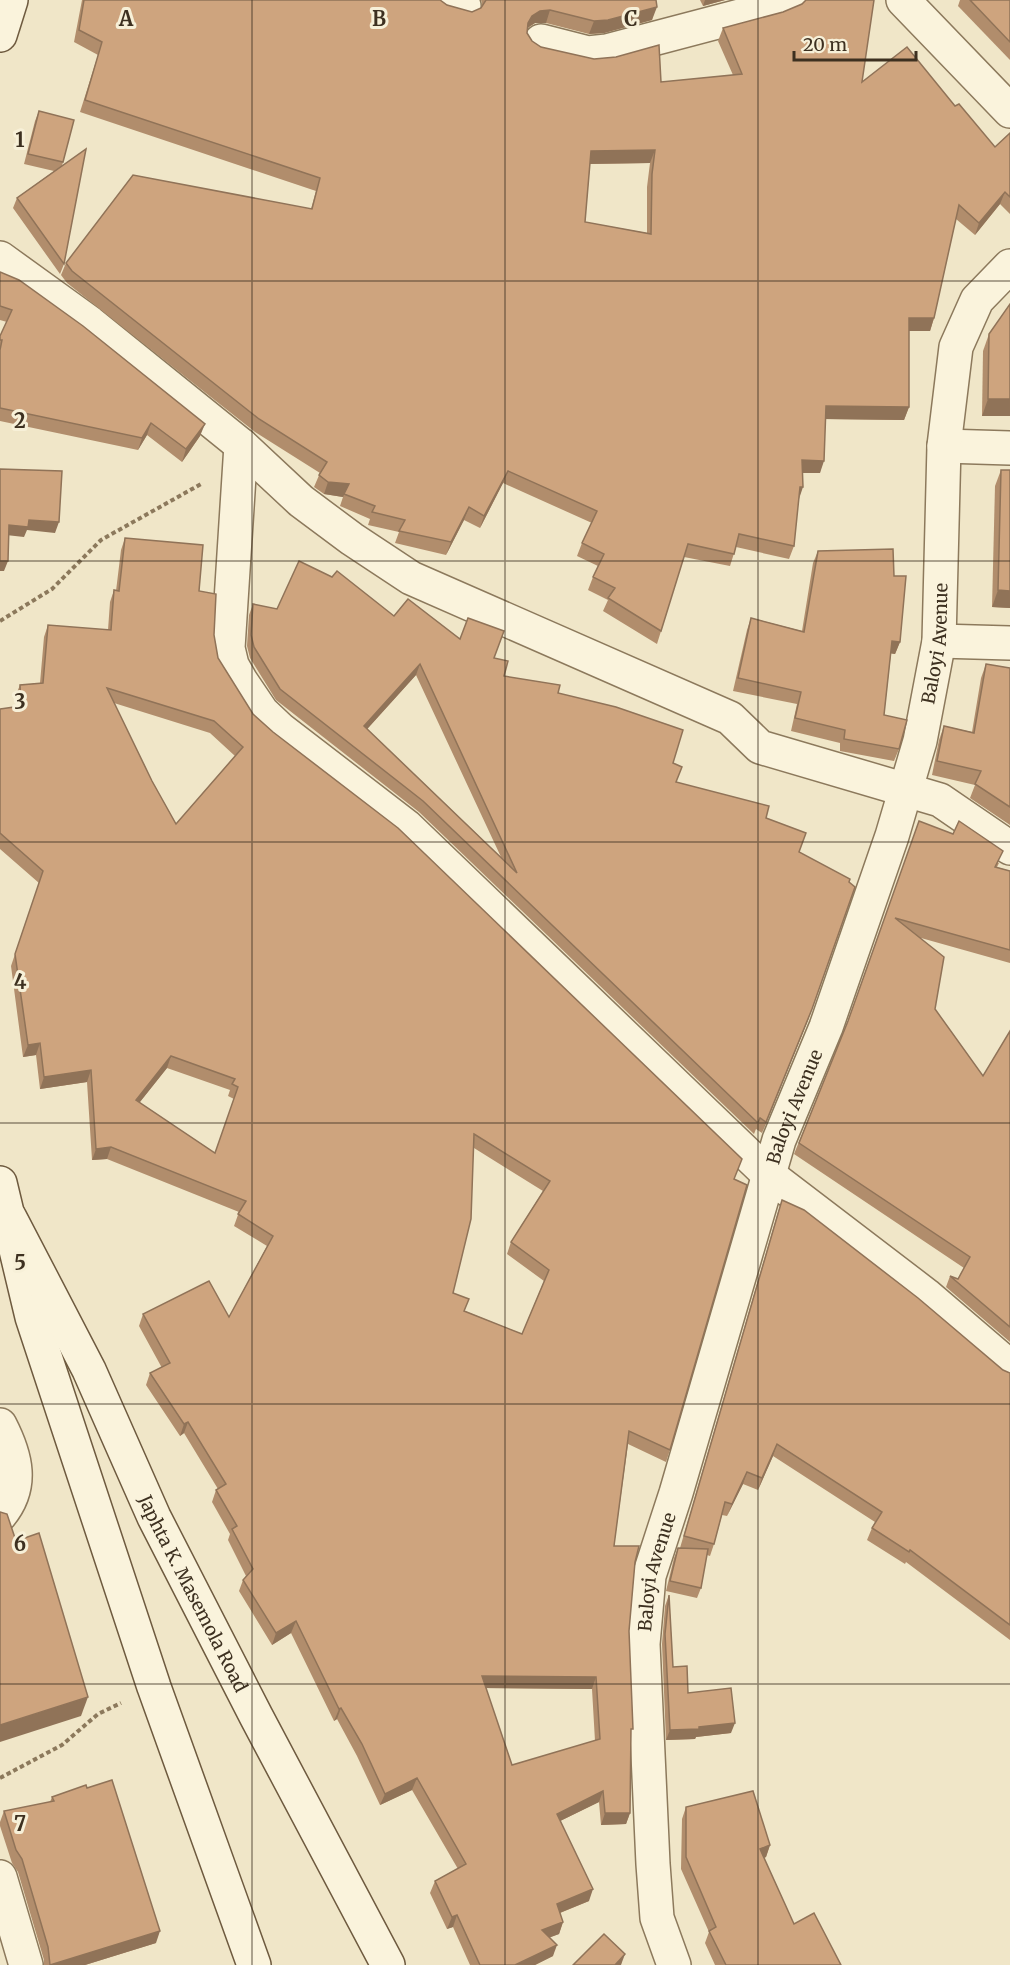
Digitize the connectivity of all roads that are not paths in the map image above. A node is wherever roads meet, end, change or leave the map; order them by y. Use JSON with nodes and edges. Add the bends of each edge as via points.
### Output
{"nodes":[{"id":1,"x":11,"y":0,"type":"edge"},
{"id":2,"x":789,"y":0,"type":"edge"},
{"id":3,"x":903,"y":0,"type":"edge"},
{"id":4,"x":0,"y":35,"type":"edge"},
{"id":5,"x":541,"y":41,"type":"dead end"},
{"id":6,"x":1010,"y":111,"type":"edge"},
{"id":7,"x":0,"y":258,"type":"edge"},
{"id":8,"x":1010,"y":266,"type":"edge"},
{"id":9,"x":241,"y":445,"type":"junction"},
{"id":10,"x":944,"y":446,"type":"junction"},
{"id":11,"x":1010,"y":448,"type":"edge"},
{"id":12,"x":939,"y":641,"type":"junction"},
{"id":13,"x":1010,"y":643,"type":"edge"},
{"id":14,"x":906,"y":788,"type":"junction"},
{"id":15,"x":1010,"y":848,"type":"edge"},
{"id":16,"x":769,"y":1175,"type":"junction"},
{"id":17,"x":0,"y":1184,"type":"edge"},
{"id":18,"x":10,"y":1218,"type":"junction"},
{"id":19,"x":1010,"y":1367,"type":"edge"},
{"id":20,"x":0,"y":1425,"type":"edge"},
{"id":21,"x":0,"y":1515,"type":"edge"},
{"id":22,"x":0,"y":1877,"type":"edge"},
{"id":23,"x":26,"y":1965,"type":"edge"},
{"id":24,"x":254,"y":1965,"type":"edge"},
{"id":25,"x":388,"y":1965,"type":"edge"},
{"id":26,"x":674,"y":1965,"type":"edge"}],
"edges":[{"from":1,"to":4,"type":"street"},
{"from":2,"to":5,"type":"street","via":[[607,51],[588,53]]},
{"from":3,"to":6,"type":"street"},
{"from":7,"to":9,"type":"street","via":[[90,323]]},
{"from":8,"to":10,"type":"street","name":"Baloyi Avenue","via":[[976,300],[961,332]]},
{"from":9,"to":14,"type":"street","via":[[301,501],[411,578],[730,718],[760,747]]},
{"from":9,"to":16,"type":"street","via":[[228,648],[232,665],[262,712],[406,826]]},
{"from":10,"to":11,"type":"street"},
{"from":10,"to":12,"type":"street","name":"Baloyi Avenue"},
{"from":12,"to":13,"type":"street"},
{"from":12,"to":14,"type":"street","name":"Baloyi Avenue","via":[[920,741]]},
{"from":14,"to":15,"type":"street","via":[[940,800]]},
{"from":14,"to":16,"type":"street","name":"Baloyi Avenue","via":[[826,1027],[779,1140]]},
{"from":16,"to":19,"type":"street","via":[[926,1295]]},
{"from":16,"to":26,"type":"street","name":"Baloyi Avenue","via":[[649,1576],[643,1644],[653,1864],[657,1918]]},
{"from":17,"to":18,"type":"street","name":"Japhta K. Masemola Road"},
{"from":18,"to":24,"type":"street","name":"Japhta K. Masemola Road","via":[[32,1317],[154,1687]]},
{"from":18,"to":25,"type":"street","name":"Japhta K. Masemola Road","via":[[89,1370],[154,1517]]},
{"from":20,"to":21,"type":"street","via":[[16,1465],[16,1486]]},
{"from":22,"to":23,"type":"street"}]}
